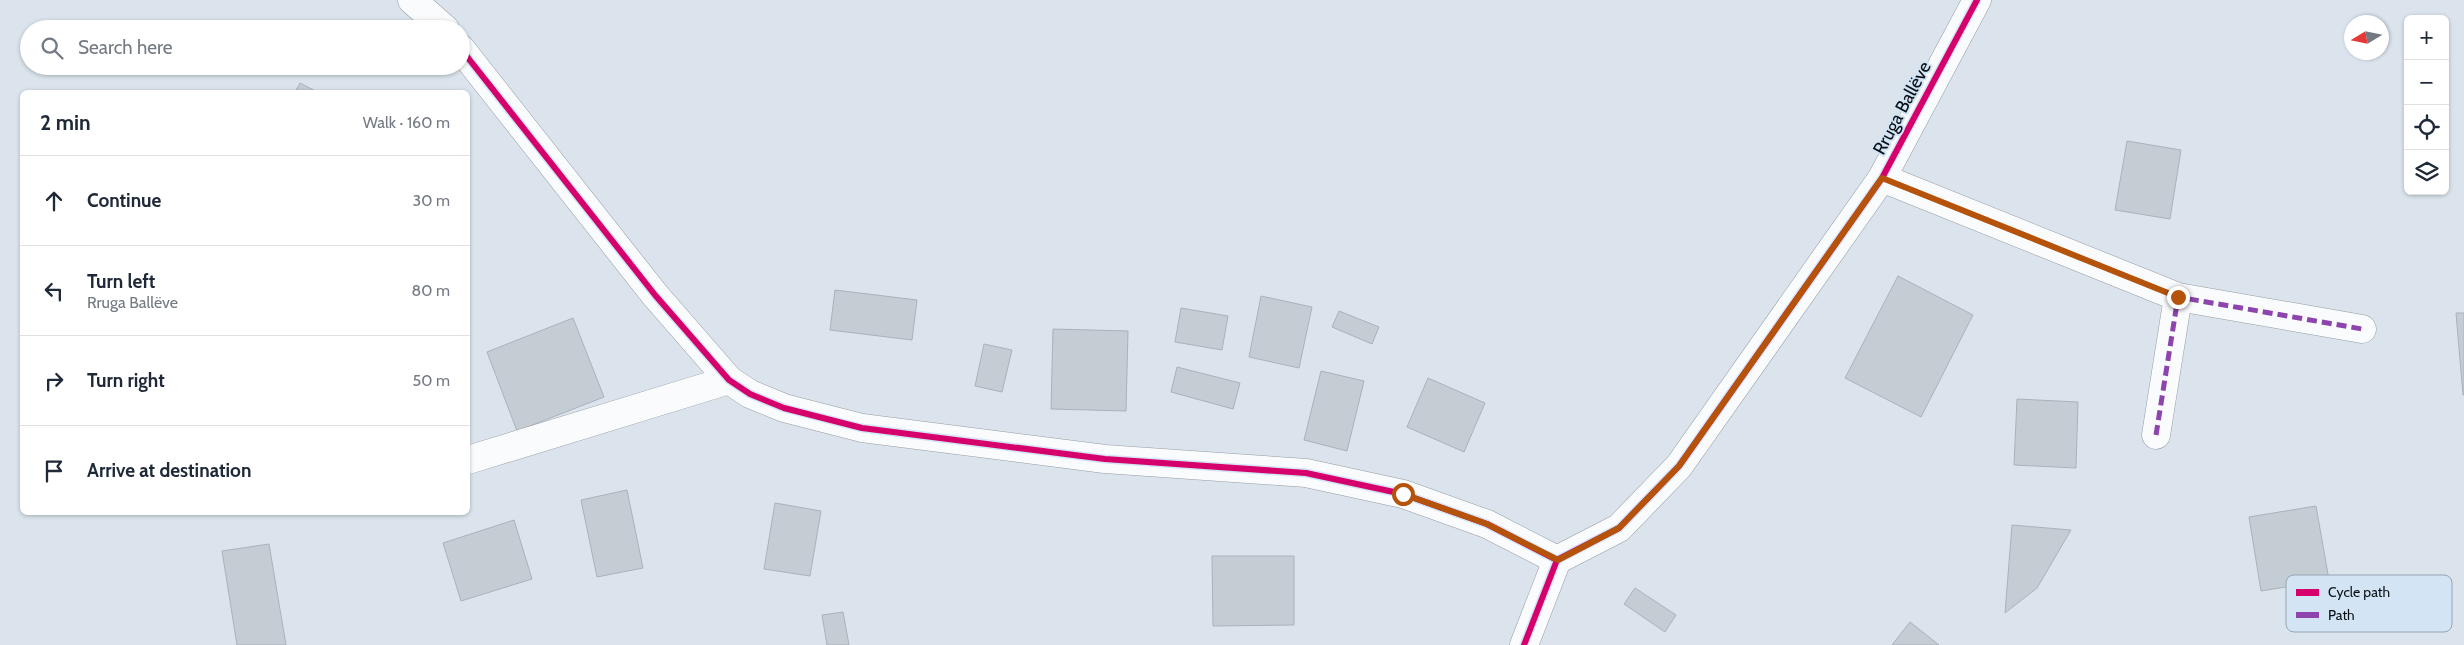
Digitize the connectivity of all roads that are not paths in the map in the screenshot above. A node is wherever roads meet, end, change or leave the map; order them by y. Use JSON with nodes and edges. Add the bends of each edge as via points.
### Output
{"nodes":[{"id":1,"x":412,"y":0,"type":"edge"},
{"id":2,"x":1977,"y":0,"type":"edge"},
{"id":3,"x":435,"y":20,"type":"edge"},
{"id":4,"x":470,"y":60,"type":"edge"},
{"id":5,"x":1882,"y":178,"type":"junction"},
{"id":6,"x":2178,"y":297,"type":"junction"},
{"id":7,"x":2362,"y":329,"type":"dead end"},
{"id":8,"x":729,"y":380,"type":"junction"},
{"id":9,"x":2156,"y":435,"type":"dead end"},
{"id":10,"x":470,"y":459,"type":"edge"},
{"id":11,"x":1558,"y":560,"type":"junction"},
{"id":12,"x":1524,"y":645,"type":"edge"}],
"edges":[{"from":1,"to":3,"type":"street"},
{"from":2,"to":5,"type":"street","name":"Rruga Ballëve"},
{"from":4,"to":8,"type":"street","via":[[655,295]]},
{"from":5,"to":6,"type":"street"},
{"from":5,"to":11,"type":"street","name":"Rruga Ballëve","via":[[1679,466],[1619,528]]},
{"from":6,"to":7,"type":"street"},
{"from":6,"to":9,"type":"street"},
{"from":8,"to":10,"type":"street"},
{"from":8,"to":11,"type":"street","via":[[750,394],[784,408],[862,428],[1105,459],[1306,473],[1403,494],[1487,524]]},
{"from":11,"to":12,"type":"street"}]}
